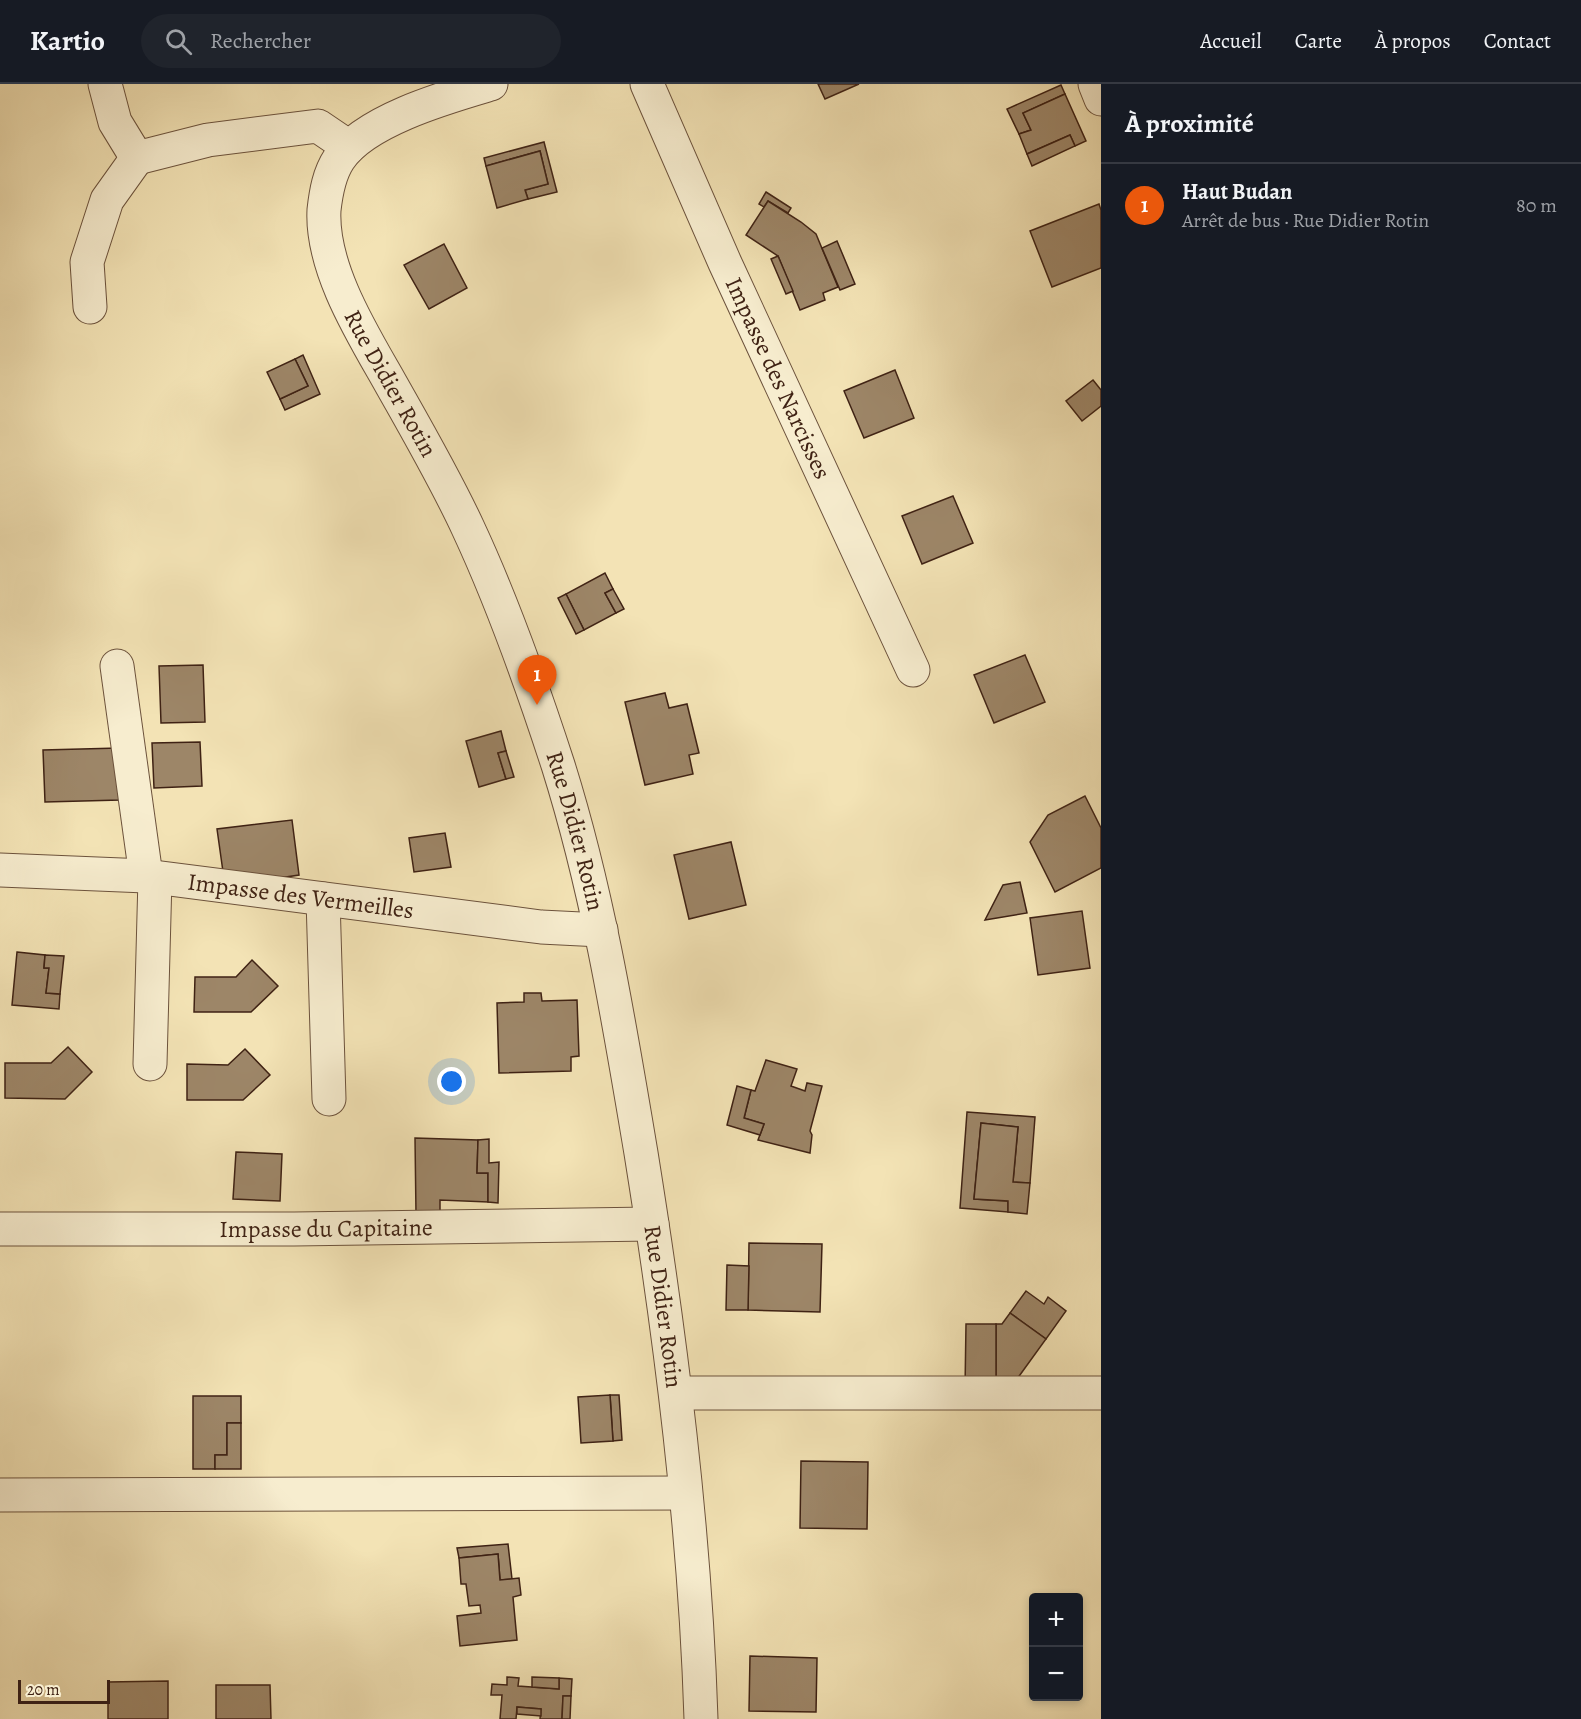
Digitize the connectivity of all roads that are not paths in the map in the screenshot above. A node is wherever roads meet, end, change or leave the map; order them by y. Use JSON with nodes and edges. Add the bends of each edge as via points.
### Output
{"nodes":[{"id":1,"x":105,"y":84,"type":"edge"},
{"id":2,"x":647,"y":84,"type":"edge"},
{"id":3,"x":1095,"y":84,"type":"edge"},
{"id":4,"x":470,"y":87,"type":"edge"},
{"id":5,"x":1101,"y":99,"type":"edge"},
{"id":6,"x":349,"y":147,"type":"junction"},
{"id":7,"x":137,"y":158,"type":"junction"},
{"id":8,"x":90,"y":307,"type":"dead end"},
{"id":9,"x":117,"y":666,"type":"dead end"},
{"id":10,"x":913,"y":670,"type":"dead end"},
{"id":11,"x":0,"y":870,"type":"edge"},
{"id":12,"x":150,"y":877,"type":"junction"},
{"id":13,"x":323,"y":898,"type":"junction"},
{"id":14,"x":600,"y":930,"type":"junction"},
{"id":15,"x":150,"y":1064,"type":"dead end"},
{"id":16,"x":329,"y":1099,"type":"dead end"},
{"id":17,"x":652,"y":1224,"type":"junction"},
{"id":18,"x":0,"y":1229,"type":"edge"},
{"id":19,"x":676,"y":1393,"type":"junction"},
{"id":20,"x":1101,"y":1393,"type":"edge"},
{"id":21,"x":685,"y":1494,"type":"junction"},
{"id":22,"x":0,"y":1495,"type":"edge"},
{"id":23,"x":701,"y":1719,"type":"edge"}],
"edges":[{"from":1,"to":7,"type":"street","via":[[115,122]]},
{"from":2,"to":10,"type":"street","name":"Impasse des Narcisses"},
{"from":3,"to":5,"type":"street"},
{"from":4,"to":6,"type":"street","name":"Rue Didier Rotin","via":[[393,119]]},
{"from":6,"to":7,"type":"street","via":[[318,126],[208,140]]},
{"from":6,"to":14,"type":"street","name":"Rue Didier Rotin","via":[[332,171],[326,192],[324,216],[332,262],[365,339],[466,524],[502,604],[558,765]]},
{"from":7,"to":8,"type":"street","via":[[107,200],[87,262]]},
{"from":9,"to":12,"type":"street"},
{"from":11,"to":12,"type":"street","name":"Impasse des Vermeilles"},
{"from":12,"to":13,"type":"street","name":"Impasse des Vermeilles"},
{"from":12,"to":15,"type":"street"},
{"from":13,"to":14,"type":"street","name":"Impasse des Vermeilles","via":[[540,927]]},
{"from":13,"to":16,"type":"street"},
{"from":14,"to":17,"type":"street","name":"Rue Didier Rotin","via":[[616,1001]]},
{"from":17,"to":18,"type":"street","name":"Impasse du Capitaine"},
{"from":17,"to":19,"type":"street","name":"Rue Didier Rotin"},
{"from":19,"to":20,"type":"street"},
{"from":19,"to":21,"type":"street","name":"Rue Didier Rotin"},
{"from":21,"to":22,"type":"street"},
{"from":21,"to":23,"type":"street","name":"Rue Didier Rotin"}]}
